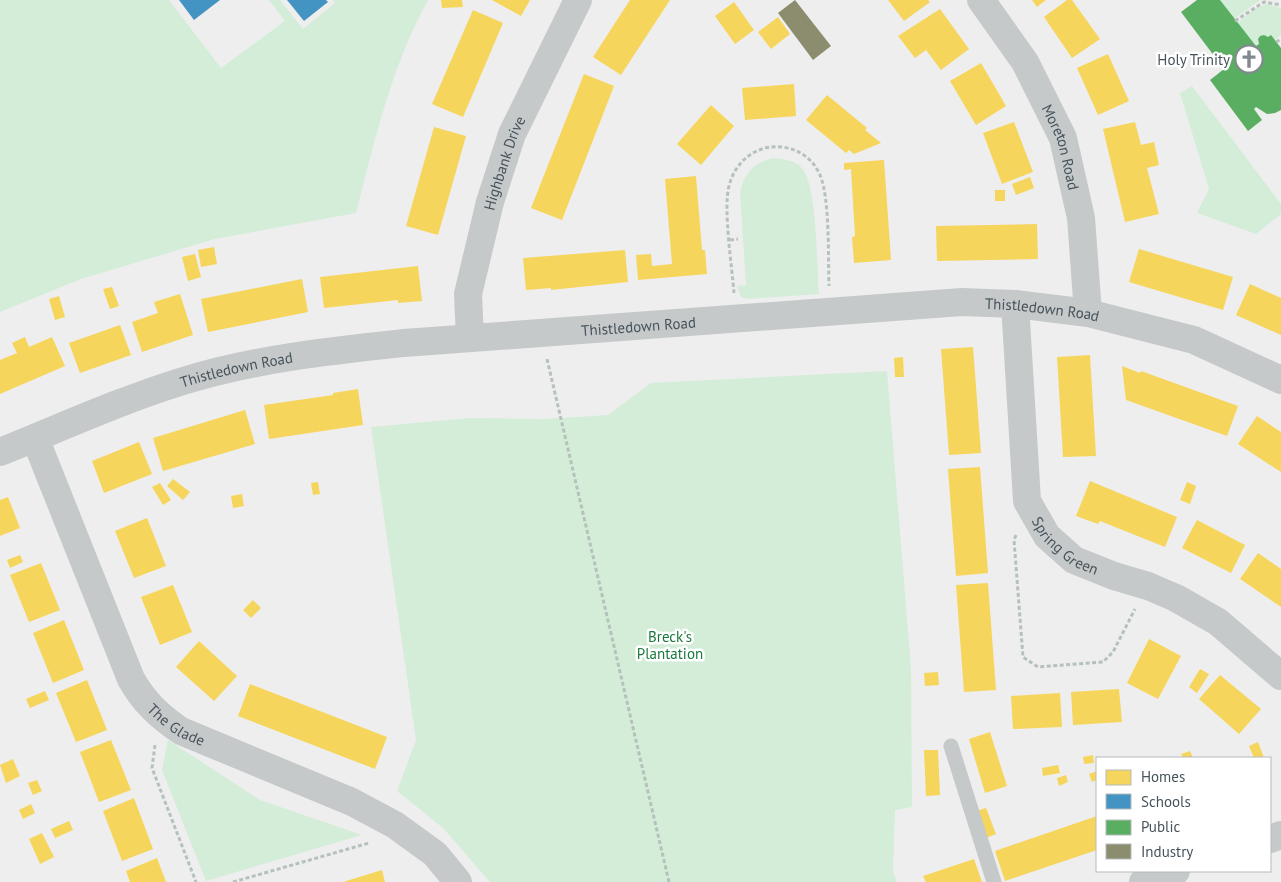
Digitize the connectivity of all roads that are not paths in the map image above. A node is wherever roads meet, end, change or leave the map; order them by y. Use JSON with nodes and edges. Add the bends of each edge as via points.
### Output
{"nodes":[{"id":1,"x":578,"y":0,"type":"edge"},
{"id":2,"x":981,"y":0,"type":"edge"},
{"id":3,"x":1015,"y":304,"type":"junction"},
{"id":4,"x":1088,"y":314,"type":"junction"},
{"id":5,"x":470,"y":338,"type":"junction"},
{"id":6,"x":1281,"y":380,"type":"edge"},
{"id":7,"x":35,"y":438,"type":"junction"},
{"id":8,"x":0,"y":452,"type":"edge"},
{"id":9,"x":1281,"y":676,"type":"edge"},
{"id":10,"x":951,"y":746,"type":"dead end"},
{"id":11,"x":1173,"y":872,"type":"edge"},
{"id":12,"x":458,"y":882,"type":"edge"},
{"id":13,"x":994,"y":882,"type":"edge"},
{"id":14,"x":1143,"y":882,"type":"edge"}],
"edges":[{"from":1,"to":5,"type":"street","name":"Highbank Drive","via":[[512,134],[490,202],[468,294]]},
{"from":2,"to":4,"type":"street","name":"Moreton Road","via":[[1025,62],[1063,138],[1081,218]]},
{"from":3,"to":4,"type":"street","name":"Thistledown Road"},
{"from":3,"to":5,"type":"street","name":"Thistledown Road","via":[[962,302]]},
{"from":3,"to":9,"type":"street","name":"Spring Green","via":[[1027,501],[1048,536],[1074,560],[1176,598],[1218,622]]},
{"from":4,"to":6,"type":"street","name":"Thistledown Road","via":[[1194,340]]},
{"from":5,"to":7,"type":"street","name":"Thistledown Road","via":[[326,351],[254,364],[145,393]]},
{"from":7,"to":8,"type":"street","name":"Thistledown Road"},
{"from":7,"to":12,"type":"street","name":"The Glade","via":[[131,679],[142,699],[180,731],[352,802],[394,824],[435,854]]},
{"from":10,"to":13,"type":"lane"},
{"from":11,"to":14,"type":"street"}]}
